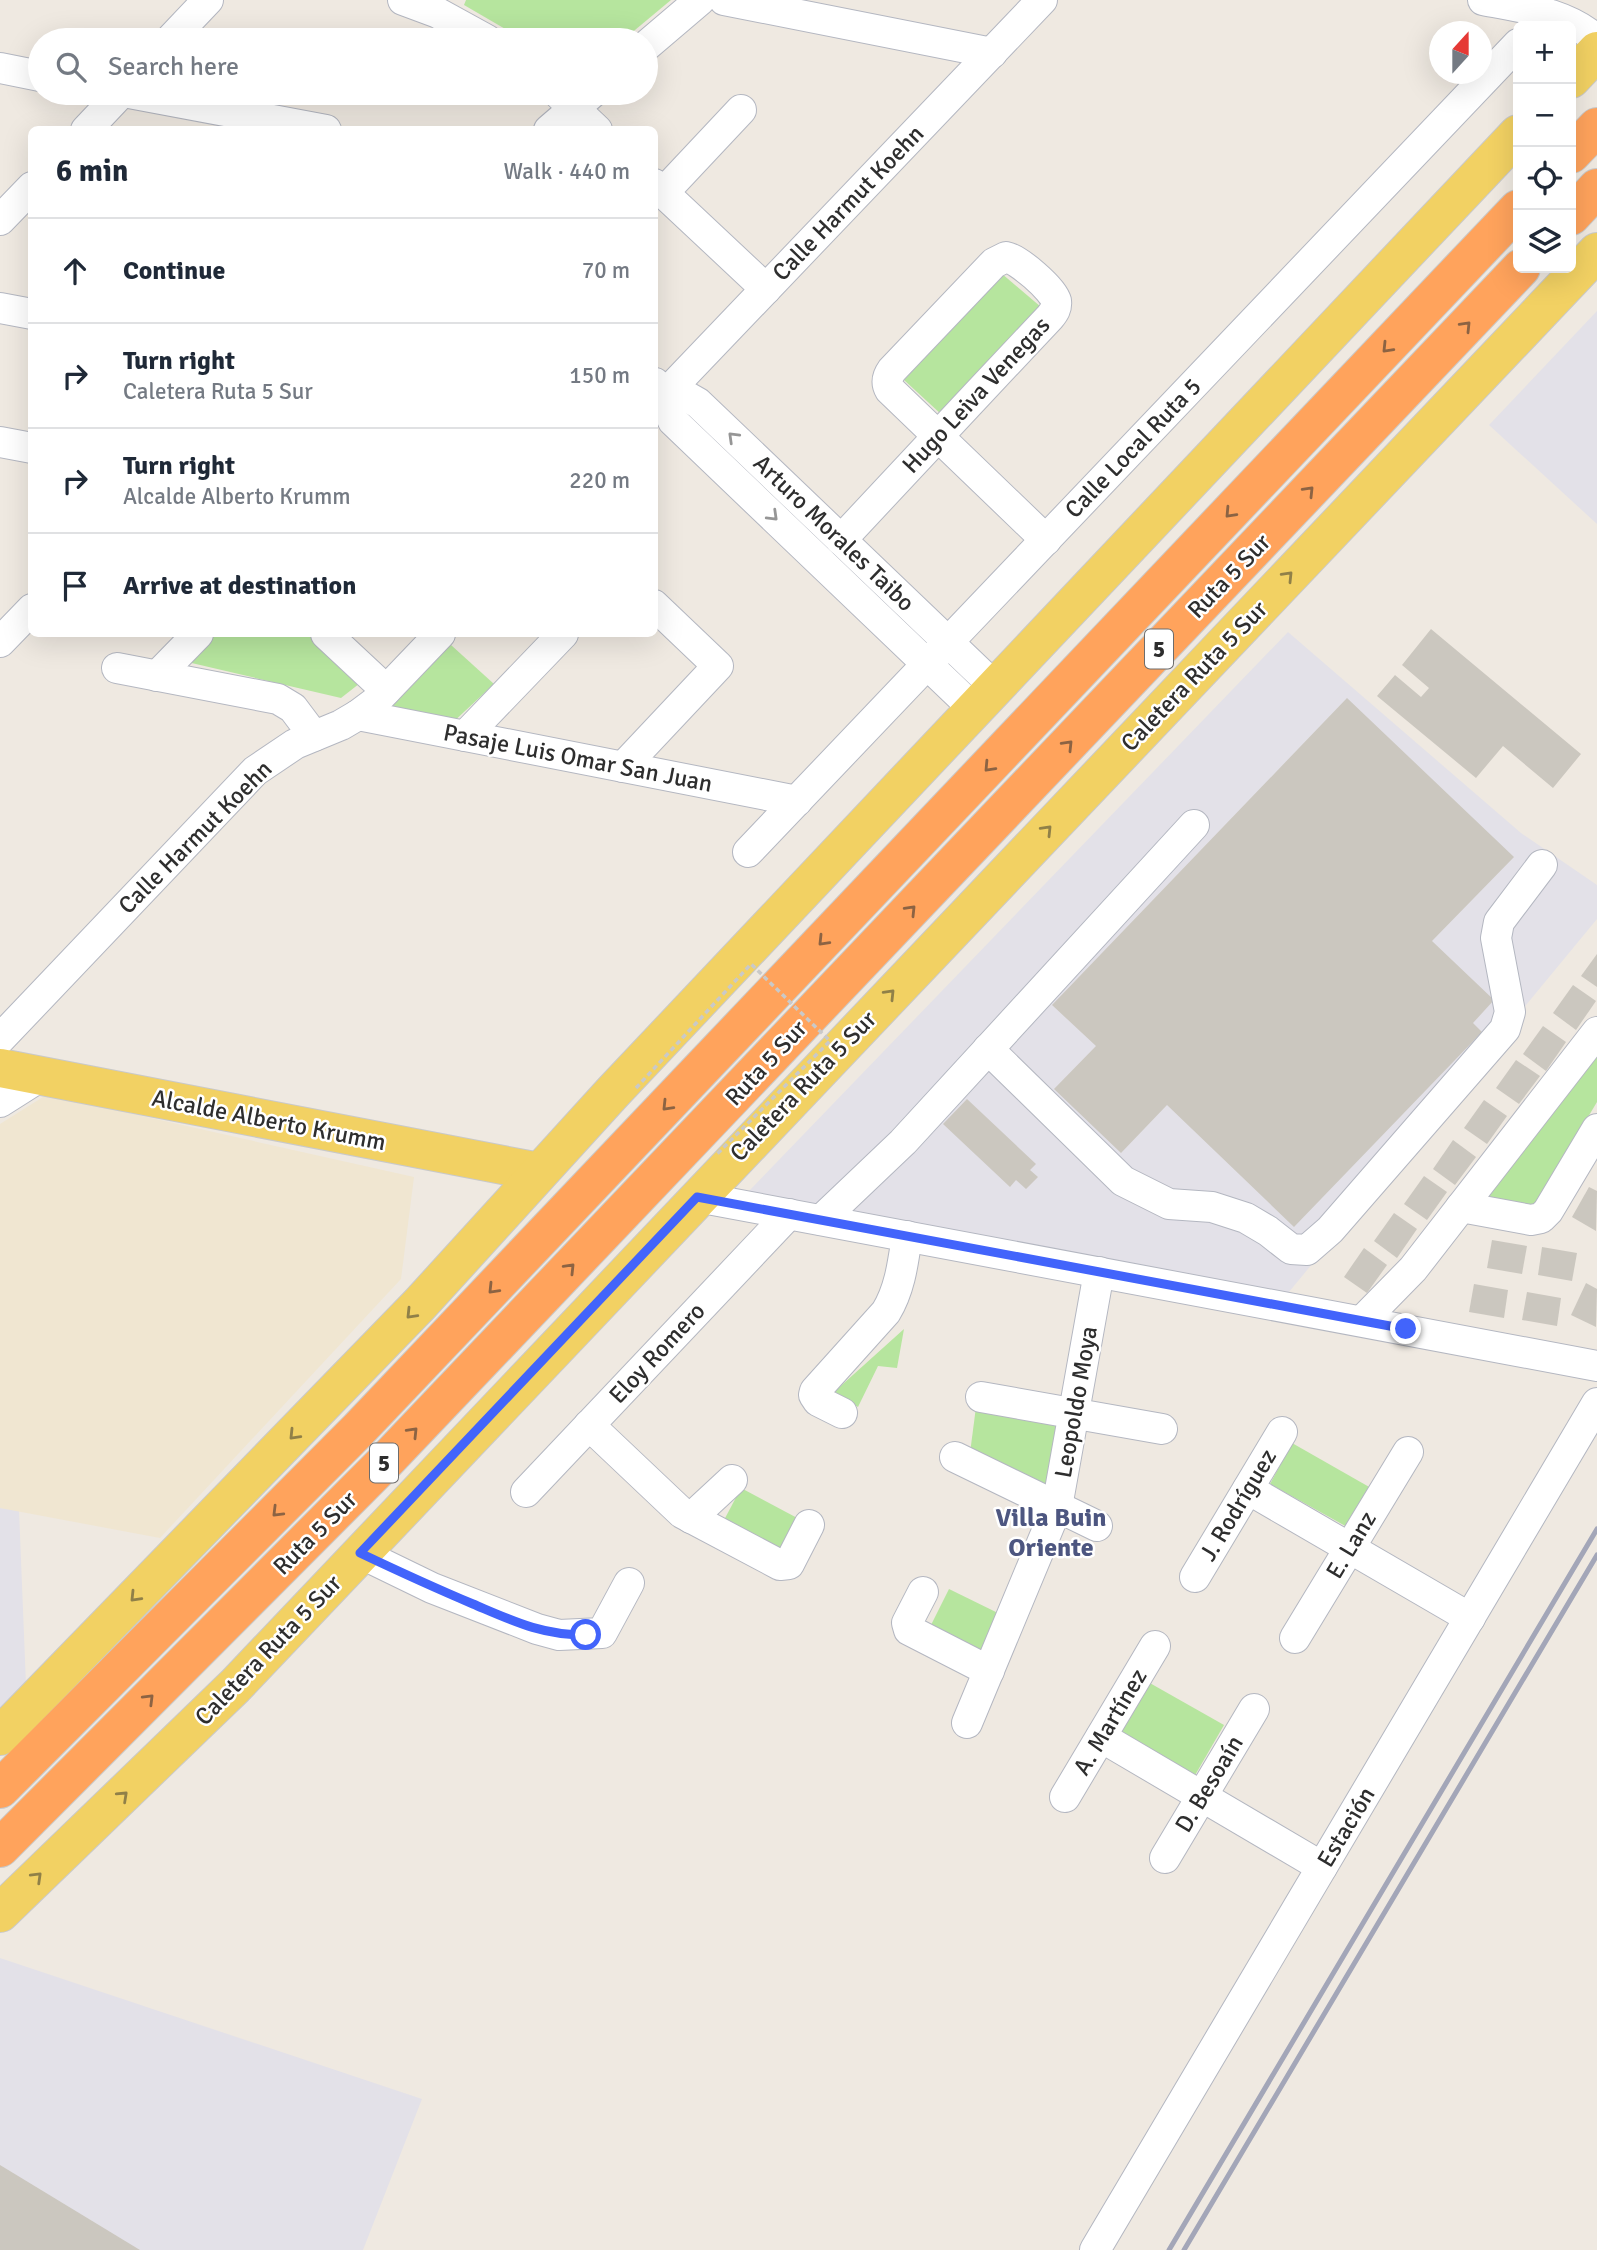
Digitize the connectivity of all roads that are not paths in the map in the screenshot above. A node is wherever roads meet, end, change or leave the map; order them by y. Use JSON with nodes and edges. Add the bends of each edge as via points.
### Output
{"nodes":[{"id":1,"x":208,"y":0,"type":"edge"},
{"id":2,"x":403,"y":0,"type":"edge"},
{"id":3,"x":700,"y":0,"type":"edge"},
{"id":4,"x":724,"y":0,"type":"edge"},
{"id":5,"x":1042,"y":0,"type":"edge"},
{"id":6,"x":1483,"y":0,"type":"edge"},
{"id":7,"x":441,"y":7,"type":"edge"},
{"id":8,"x":1538,"y":13,"type":"edge"},
{"id":9,"x":181,"y":28,"type":"edge"},
{"id":10,"x":471,"y":28,"type":"edge"},
{"id":11,"x":658,"y":36,"type":"edge"},
{"id":12,"x":1597,"y":40,"type":"edge"},
{"id":13,"x":1513,"y":49,"type":"edge"},
{"id":14,"x":1597,"y":51,"type":"edge"},
{"id":15,"x":992,"y":53,"type":"junction"},
{"id":16,"x":0,"y":68,"type":"edge"},
{"id":17,"x":28,"y":74,"type":"edge"},
{"id":18,"x":1576,"y":74,"type":"edge"},
{"id":19,"x":110,"y":105,"type":"edge"},
{"id":20,"x":182,"y":105,"type":"edge"},
{"id":21,"x":569,"y":105,"type":"edge"},
{"id":22,"x":580,"y":105,"type":"edge"},
{"id":23,"x":741,"y":110,"type":"dead end"},
{"id":24,"x":271,"y":125,"type":"edge"},
{"id":25,"x":90,"y":126,"type":"edge"},
{"id":26,"x":552,"y":126,"type":"edge"},
{"id":27,"x":594,"y":126,"type":"edge"},
{"id":28,"x":1597,"y":127,"type":"edge"},
{"id":29,"x":1513,"y":139,"type":"edge"},
{"id":30,"x":1576,"y":149,"type":"edge"},
{"id":31,"x":659,"y":188,"type":"edge"},
{"id":32,"x":1597,"y":188,"type":"edge"},
{"id":33,"x":19,"y":190,"type":"edge"},
{"id":34,"x":1517,"y":210,"type":"edge"},
{"id":35,"x":1576,"y":211,"type":"edge"},
{"id":36,"x":0,"y":220,"type":"edge"},
{"id":37,"x":1597,"y":252,"type":"edge"},
{"id":38,"x":1516,"y":273,"type":"edge"},
{"id":39,"x":766,"y":289,"type":"junction"},
{"id":40,"x":0,"y":308,"type":"edge"},
{"id":41,"x":28,"y":313,"type":"edge"},
{"id":42,"x":658,"y":395,"type":"edge"},
{"id":43,"x":938,"y":436,"type":"junction"},
{"id":44,"x":841,"y":540,"type":"junction"},
{"id":45,"x":1046,"y":540,"type":"junction"},
{"id":46,"x":658,"y":609,"type":"edge"},
{"id":47,"x":28,"y":613,"type":"edge"},
{"id":48,"x":195,"y":637,"type":"edge"},
{"id":49,"x":329,"y":637,"type":"edge"},
{"id":50,"x":437,"y":637,"type":"edge"},
{"id":51,"x":560,"y":637,"type":"edge"},
{"id":52,"x":0,"y":642,"type":"edge"},
{"id":53,"x":948,"y":642,"type":"junction"},
{"id":54,"x":927,"y":664,"type":"junction"},
{"id":55,"x":117,"y":668,"type":"dead end"},
{"id":56,"x":157,"y":676,"type":"junction"},
{"id":57,"x":386,"y":690,"type":"junction"},
{"id":58,"x":984,"y":698,"type":"junction"},
{"id":59,"x":358,"y":715,"type":"junction"},
{"id":60,"x":314,"y":736,"type":"junction"},
{"id":61,"x":466,"y":736,"type":"junction"},
{"id":62,"x":623,"y":767,"type":"junction"},
{"id":63,"x":797,"y":801,"type":"junction"},
{"id":64,"x":1194,"y":825,"type":"dead end"},
{"id":65,"x":748,"y":852,"type":"dead end"},
{"id":66,"x":1542,"y":865,"type":"dead end"},
{"id":67,"x":1597,"y":1032,"type":"edge"},
{"id":68,"x":0,"y":1039,"type":"edge"},
{"id":69,"x":989,"y":1049,"type":"junction"},
{"id":70,"x":0,"y":1068,"type":"edge"},
{"id":71,"x":41,"y":1076,"type":"junction"},
{"id":72,"x":0,"y":1102,"type":"edge"},
{"id":73,"x":1597,"y":1129,"type":"edge"},
{"id":74,"x":539,"y":1172,"type":"junction"},
{"id":75,"x":697,"y":1197,"type":"junction"},
{"id":76,"x":1461,"y":1207,"type":"junction"},
{"id":77,"x":789,"y":1214,"type":"junction"},
{"id":78,"x":821,"y":1220,"type":"junction"},
{"id":79,"x":907,"y":1236,"type":"junction"},
{"id":80,"x":1413,"y":1269,"type":"junction"},
{"id":81,"x":1099,"y":1272,"type":"junction"},
{"id":82,"x":1362,"y":1321,"type":"junction"},
{"id":83,"x":1406,"y":1329,"type":"junction"},
{"id":84,"x":1597,"y":1366,"type":"edge"},
{"id":85,"x":981,"y":1397,"type":"dead end"},
{"id":86,"x":1597,"y":1403,"type":"edge"},
{"id":87,"x":842,"y":1413,"type":"dead end"},
{"id":88,"x":1074,"y":1413,"type":"junction"},
{"id":89,"x":589,"y":1425,"type":"junction"},
{"id":90,"x":1162,"y":1429,"type":"dead end"},
{"id":91,"x":1282,"y":1432,"type":"dead end"},
{"id":92,"x":1408,"y":1451,"type":"dead end"},
{"id":93,"x":955,"y":1457,"type":"dead end"},
{"id":94,"x":732,"y":1480,"type":"dead end"},
{"id":95,"x":1248,"y":1489,"type":"junction"},
{"id":96,"x":526,"y":1492,"type":"dead end"},
{"id":97,"x":1058,"y":1507,"type":"junction"},
{"id":98,"x":691,"y":1518,"type":"junction"},
{"id":99,"x":809,"y":1525,"type":"dead end"},
{"id":100,"x":1097,"y":1526,"type":"dead end"},
{"id":101,"x":1349,"y":1548,"type":"junction"},
{"id":102,"x":360,"y":1553,"type":"junction"},
{"id":103,"x":1195,"y":1577,"type":"dead end"},
{"id":104,"x":629,"y":1583,"type":"dead end"},
{"id":105,"x":197,"y":1592,"type":"junction"},
{"id":106,"x":923,"y":1592,"type":"dead end"},
{"id":107,"x":1470,"y":1618,"type":"junction"},
{"id":108,"x":1295,"y":1638,"type":"dead end"},
{"id":109,"x":1155,"y":1646,"type":"dead end"},
{"id":110,"x":989,"y":1671,"type":"junction"},
{"id":111,"x":1254,"y":1709,"type":"dead end"},
{"id":112,"x":967,"y":1723,"type":"dead end"},
{"id":113,"x":0,"y":1736,"type":"edge"},
{"id":114,"x":1101,"y":1737,"type":"junction"},
{"id":115,"x":101,"y":1747,"type":"junction"},
{"id":116,"x":0,"y":1763,"type":"edge"},
{"id":117,"x":0,"y":1790,"type":"edge"},
{"id":118,"x":1202,"y":1796,"type":"junction"},
{"id":119,"x":1065,"y":1797,"type":"dead end"},
{"id":120,"x":0,"y":1849,"type":"edge"},
{"id":121,"x":1165,"y":1858,"type":"dead end"},
{"id":122,"x":1322,"y":1867,"type":"junction"},
{"id":123,"x":0,"y":1874,"type":"edge"},
{"id":124,"x":0,"y":1913,"type":"edge"},
{"id":125,"x":1095,"y":2250,"type":"edge"}],
"edges":[{"from":1,"to":9,"type":"street"},
{"from":2,"to":7,"type":"street"},
{"from":3,"to":11,"type":"street"},
{"from":4,"to":15,"type":"street"},
{"from":5,"to":15,"type":"street","name":"Calle Harmut Koehn"},
{"from":6,"to":8,"type":"street"},
{"from":7,"to":10,"type":"street"},
{"from":8,"to":12,"type":"street","via":[[1567,20]]},
{"from":13,"to":45,"type":"street","name":"Calle Local Ruta 5"},
{"from":14,"to":18,"type":"main road"},
{"from":15,"to":39,"type":"street","name":"Calle Harmut Koehn"},
{"from":16,"to":17,"type":"street"},
{"from":19,"to":25,"type":"street"},
{"from":20,"to":24,"type":"street"},
{"from":21,"to":26,"type":"street"},
{"from":22,"to":27,"type":"street"},
{"from":23,"to":31,"type":"street"},
{"from":28,"to":30,"type":"highway"},
{"from":29,"to":58,"type":"main road"},
{"from":31,"to":39,"type":"street"},
{"from":32,"to":35,"type":"highway"},
{"from":33,"to":36,"type":"street"},
{"from":34,"to":105,"type":"highway","name":"Ruta 5 Sur","number":"5","one_way":true,"via":[[359,1429]]},
{"from":75,"to":37,"type":"main road","name":"Caletera Ruta 5 Sur","one_way":true},
{"from":115,"to":38,"type":"highway","name":"Ruta 5 Sur","number":"5","one_way":true,"via":[[392,1454]]},
{"from":39,"to":42,"type":"street","name":"Calle Harmut Koehn"},
{"from":40,"to":41,"type":"street"},
{"from":44,"to":42,"type":"street","name":"Arturo Morales Taibo","one_way":true,"via":[[698,403],[684,395]]},
{"from":42,"to":54,"type":"street","name":"Arturo Morales Taibo","one_way":true,"via":[[673,421]]},
{"from":43,"to":43,"type":"street","name":"Hugo Leiva Venegas","via":[[890,390],[887,381],[892,370],[999,259],[1017,261],[1053,294],[1054,312]]},
{"from":43,"to":44,"type":"street","name":"Hugo Leiva Venegas"},
{"from":43,"to":45,"type":"street"},
{"from":44,"to":53,"type":"street","name":"Arturo Morales Taibo"},
{"from":45,"to":53,"type":"street","name":"Calle Local Ruta 5"},
{"from":46,"to":62,"type":"street","via":[[718,666]]},
{"from":47,"to":52,"type":"street"},
{"from":48,"to":56,"type":"street"},
{"from":49,"to":57,"type":"street"},
{"from":50,"to":57,"type":"street","name":"Calle Harmut Koehn"},
{"from":51,"to":61,"type":"street"},
{"from":53,"to":54,"type":"street","name":"Calle Local Ruta 5"},
{"from":53,"to":58,"type":"street","name":"Arturo Morales Taibo"},
{"from":54,"to":58,"type":"street","name":"Arturo Morales Taibo"},
{"from":54,"to":63,"type":"street","name":"Calle Local Ruta 5"},
{"from":55,"to":56,"type":"street"},
{"from":56,"to":60,"type":"street","via":[[278,699],[293,708]]},
{"from":57,"to":59,"type":"street","name":"Calle Harmut Koehn"},
{"from":58,"to":74,"type":"main road"},
{"from":59,"to":60,"type":"street","name":"Calle Harmut Koehn"},
{"from":59,"to":61,"type":"street","name":"Pasaje Luis Omar San Juan"},
{"from":60,"to":68,"type":"street","name":"Calle Harmut Koehn","via":[[255,771]]},
{"from":61,"to":62,"type":"street","name":"Pasaje Luis Omar San Juan"},
{"from":62,"to":63,"type":"street","name":"Pasaje Luis Omar San Juan"},
{"from":63,"to":65,"type":"street","name":"Calle Local Ruta 5"},
{"from":64,"to":69,"type":"street"},
{"from":66,"to":69,"type":"street","via":[[1499,922],[1496,938],[1510,1012],[1505,1029],[1330,1230],[1307,1250],[1290,1249],[1246,1218],[1213,1208],[1169,1204],[1123,1181]]},
{"from":67,"to":76,"type":"street"},
{"from":69,"to":78,"type":"street","via":[[903,1142]]},
{"from":70,"to":71,"type":"main road","name":"Alcalde Alberto Krumm"},
{"from":71,"to":72,"type":"street"},
{"from":71,"to":74,"type":"main road","name":"Alcalde Alberto Krumm"},
{"from":73,"to":76,"type":"street","via":[[1541,1218]]},
{"from":74,"to":113,"type":"main road","one_way":true,"via":[[342,1386]]},
{"from":75,"to":77,"type":"street"},
{"from":75,"to":102,"type":"main road","name":"Caletera Ruta 5 Sur"},
{"from":76,"to":80,"type":"street"},
{"from":77,"to":78,"type":"street"},
{"from":77,"to":89,"type":"street","name":"Eloy Romero"},
{"from":78,"to":79,"type":"street"},
{"from":79,"to":81,"type":"street"},
{"from":79,"to":87,"type":"street","via":[[899,1281],[886,1312],[815,1391],[818,1401]]},
{"from":80,"to":82,"type":"street"},
{"from":80,"to":83,"type":"street"},
{"from":81,"to":82,"type":"street"},
{"from":81,"to":88,"type":"street","name":"Leopoldo Moya"},
{"from":82,"to":83,"type":"street"},
{"from":83,"to":84,"type":"street"},
{"from":85,"to":88,"type":"street"},
{"from":86,"to":107,"type":"street","name":"Estación"},
{"from":88,"to":90,"type":"street"},
{"from":88,"to":97,"type":"street","name":"Leopoldo Moya"},
{"from":89,"to":96,"type":"street","name":"Eloy Romero"},
{"from":89,"to":98,"type":"street"},
{"from":91,"to":95,"type":"street","name":"J. Rodríguez"},
{"from":92,"to":101,"type":"street","name":"E. Lanz"},
{"from":93,"to":97,"type":"street"},
{"from":94,"to":98,"type":"street"},
{"from":95,"to":101,"type":"street"},
{"from":95,"to":103,"type":"street","name":"J. Rodríguez"},
{"from":97,"to":100,"type":"street"},
{"from":97,"to":110,"type":"street","name":"Leopoldo Moya"},
{"from":98,"to":99,"type":"street","via":[[783,1566],[791,1561]]},
{"from":101,"to":107,"type":"street"},
{"from":101,"to":108,"type":"street","name":"E. Lanz"},
{"from":102,"to":104,"type":"street","via":[[432,1588],[559,1635],[602,1633]]},
{"from":124,"to":102,"type":"main road","name":"Caletera Ruta 5 Sur","one_way":true,"via":[[186,1735]]},
{"from":105,"to":116,"type":"highway"},
{"from":105,"to":117,"type":"highway","name":"Ruta 5 Sur","number":"5"},
{"from":106,"to":110,"type":"street","via":[[907,1623],[909,1630]]},
{"from":107,"to":122,"type":"street","name":"Estación"},
{"from":109,"to":114,"type":"street","name":"A. Martínez"},
{"from":110,"to":112,"type":"street","name":"Leopoldo Moya"},
{"from":111,"to":118,"type":"street","name":"D. Besoaín"},
{"from":114,"to":118,"type":"street"},
{"from":114,"to":119,"type":"street","name":"A. Martínez"},
{"from":115,"to":120,"type":"highway","name":"Ruta 5 Sur","number":"5"},
{"from":115,"to":123,"type":"highway"},
{"from":118,"to":121,"type":"street","name":"D. Besoaín"},
{"from":118,"to":122,"type":"street"},
{"from":122,"to":125,"type":"street","name":"Estación"}]}
